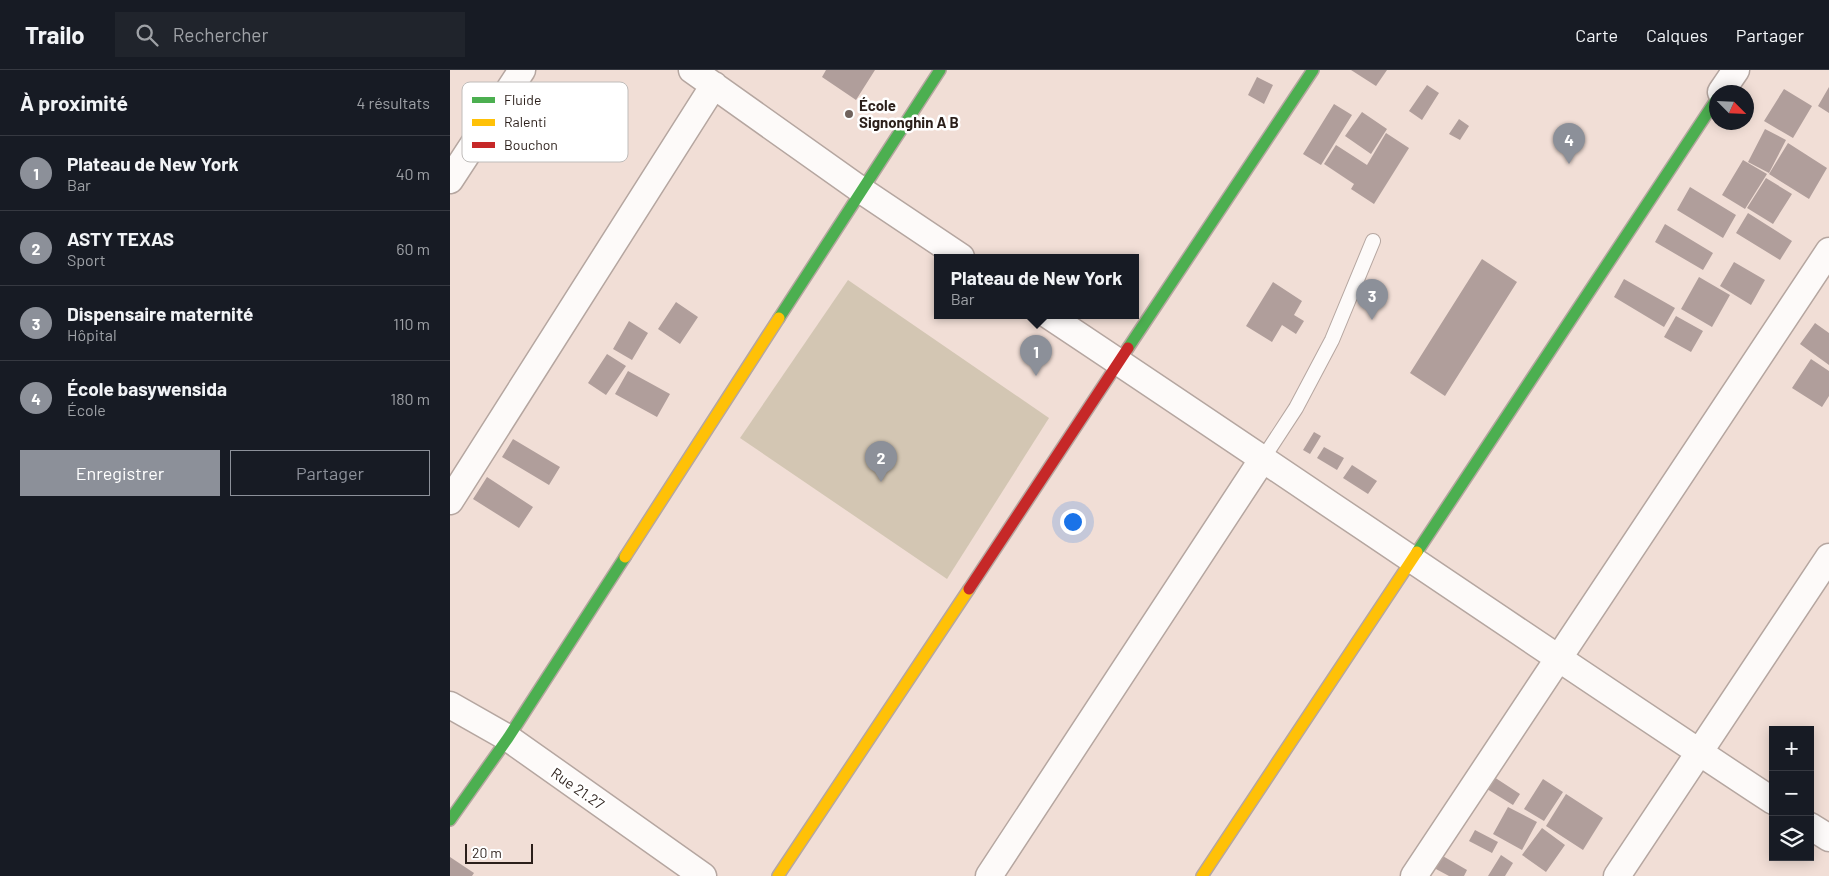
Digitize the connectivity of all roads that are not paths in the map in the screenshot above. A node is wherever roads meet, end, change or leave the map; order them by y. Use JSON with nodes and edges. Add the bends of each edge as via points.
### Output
{"nodes":[{"id":1,"x":522,"y":70,"type":"edge"},
{"id":2,"x":692,"y":70,"type":"edge"},
{"id":3,"x":940,"y":70,"type":"edge"},
{"id":4,"x":1313,"y":70,"type":"edge"},
{"id":5,"x":1736,"y":70,"type":"edge"},
{"id":6,"x":514,"y":82,"type":"edge"},
{"id":7,"x":714,"y":85,"type":"junction"},
{"id":8,"x":1726,"y":85,"type":"edge"},
{"id":9,"x":1709,"y":111,"type":"edge"},
{"id":10,"x":462,"y":162,"type":"edge"},
{"id":11,"x":450,"y":180,"type":"edge"},
{"id":12,"x":861,"y":190,"type":"junction"},
{"id":13,"x":1373,"y":241,"type":"dead end"},
{"id":14,"x":1829,"y":251,"type":"edge"},
{"id":15,"x":957,"y":254,"type":"edge"},
{"id":16,"x":1054,"y":319,"type":"edge"},
{"id":17,"x":1119,"y":362,"type":"junction"},
{"id":18,"x":1262,"y":460,"type":"junction"},
{"id":19,"x":450,"y":501,"type":"edge"},
{"id":20,"x":1829,"y":557,"type":"edge"},
{"id":21,"x":1412,"y":559,"type":"junction"},
{"id":22,"x":1558,"y":659,"type":"junction"},
{"id":23,"x":450,"y":705,"type":"edge"},
{"id":24,"x":508,"y":738,"type":"junction"},
{"id":25,"x":1699,"y":753,"type":"junction"},
{"id":26,"x":1769,"y":798,"type":"edge"},
{"id":27,"x":450,"y":820,"type":"edge"},
{"id":28,"x":1814,"y":829,"type":"edge"},
{"id":29,"x":1829,"y":838,"type":"edge"},
{"id":30,"x":703,"y":876,"type":"edge"},
{"id":31,"x":778,"y":876,"type":"edge"},
{"id":32,"x":989,"y":876,"type":"edge"},
{"id":33,"x":1202,"y":876,"type":"edge"},
{"id":34,"x":1414,"y":876,"type":"edge"},
{"id":35,"x":1617,"y":876,"type":"edge"}],
"edges":[{"from":1,"to":6,"type":"street"},
{"from":2,"to":7,"type":"street"},
{"from":3,"to":12,"type":"street"},
{"from":4,"to":17,"type":"street"},
{"from":5,"to":8,"type":"street"},
{"from":7,"to":12,"type":"street"},
{"from":7,"to":19,"type":"street"},
{"from":9,"to":21,"type":"street"},
{"from":10,"to":11,"type":"street"},
{"from":12,"to":15,"type":"street"},
{"from":12,"to":24,"type":"street"},
{"from":13,"to":18,"type":"lane","via":[[1332,340],[1296,408]]},
{"from":14,"to":22,"type":"street"},
{"from":16,"to":17,"type":"street"},
{"from":17,"to":18,"type":"street"},
{"from":17,"to":31,"type":"street"},
{"from":18,"to":21,"type":"street"},
{"from":18,"to":32,"type":"street"},
{"from":20,"to":25,"type":"street"},
{"from":21,"to":22,"type":"street"},
{"from":21,"to":33,"type":"street"},
{"from":22,"to":25,"type":"street"},
{"from":22,"to":34,"type":"street"},
{"from":23,"to":24,"type":"street","name":"Rue 21.27"},
{"from":24,"to":27,"type":"street"},
{"from":24,"to":30,"type":"street","name":"Rue 21.27"},
{"from":25,"to":26,"type":"street"},
{"from":25,"to":35,"type":"street"},
{"from":28,"to":29,"type":"street"}]}
